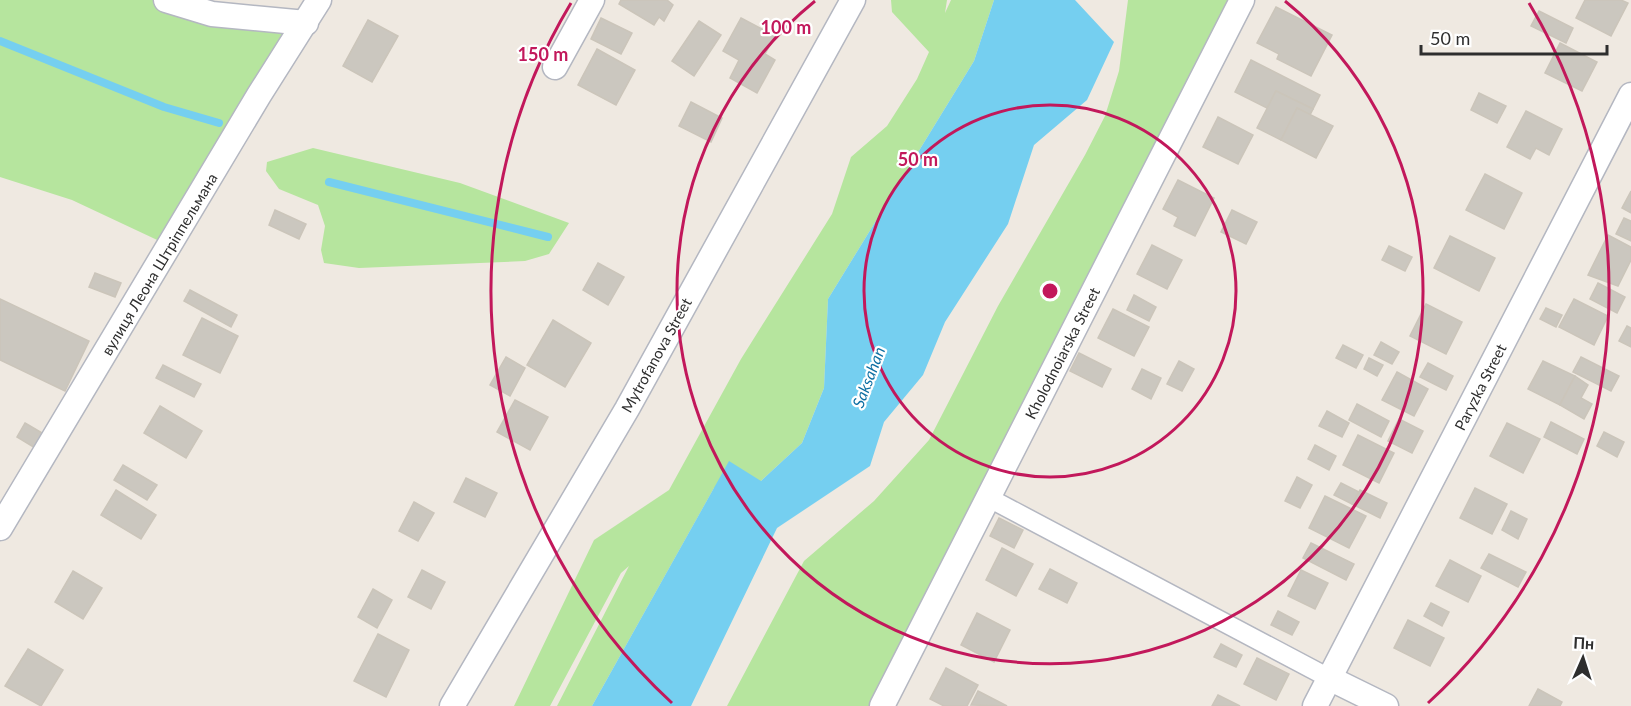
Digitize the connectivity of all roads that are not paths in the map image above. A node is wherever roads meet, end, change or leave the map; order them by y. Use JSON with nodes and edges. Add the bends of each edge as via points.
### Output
{"nodes":[{"id":1,"x":166,"y":0,"type":"edge"},
{"id":2,"x":319,"y":0,"type":"edge"},
{"id":3,"x":853,"y":0,"type":"edge"},
{"id":4,"x":1242,"y":0,"type":"edge"},
{"id":5,"x":588,"y":7,"type":"edge"},
{"id":6,"x":306,"y":23,"type":"junction"},
{"id":7,"x":555,"y":67,"type":"dead end"},
{"id":8,"x":1631,"y":95,"type":"edge"},
{"id":9,"x":989,"y":498,"type":"junction"},
{"id":10,"x":0,"y":528,"type":"edge"},
{"id":11,"x":1329,"y":678,"type":"junction"},
{"id":12,"x":452,"y":706,"type":"edge"},
{"id":13,"x":882,"y":706,"type":"edge"},
{"id":14,"x":1315,"y":706,"type":"edge"},
{"id":15,"x":1386,"y":706,"type":"edge"}],
"edges":[{"from":1,"to":6,"type":"street","via":[[212,14]]},
{"from":2,"to":6,"type":"street","name":"вулиця Леона Штріппельмана"},
{"from":3,"to":12,"type":"street","name":"Mytrofanova Street","via":[[627,409]]},
{"from":4,"to":9,"type":"street","name":"Kholodnoiarska Street"},
{"from":5,"to":7,"type":"street"},
{"from":6,"to":10,"type":"street","name":"вулиця Леона Штріппельмана"},
{"from":8,"to":11,"type":"street","name":"Paryzka Street"},
{"from":9,"to":11,"type":"street"},
{"from":9,"to":13,"type":"street","name":"Kholodnoiarska Street"},
{"from":11,"to":14,"type":"street","name":"Paryzka Street"},
{"from":11,"to":15,"type":"street"}]}
